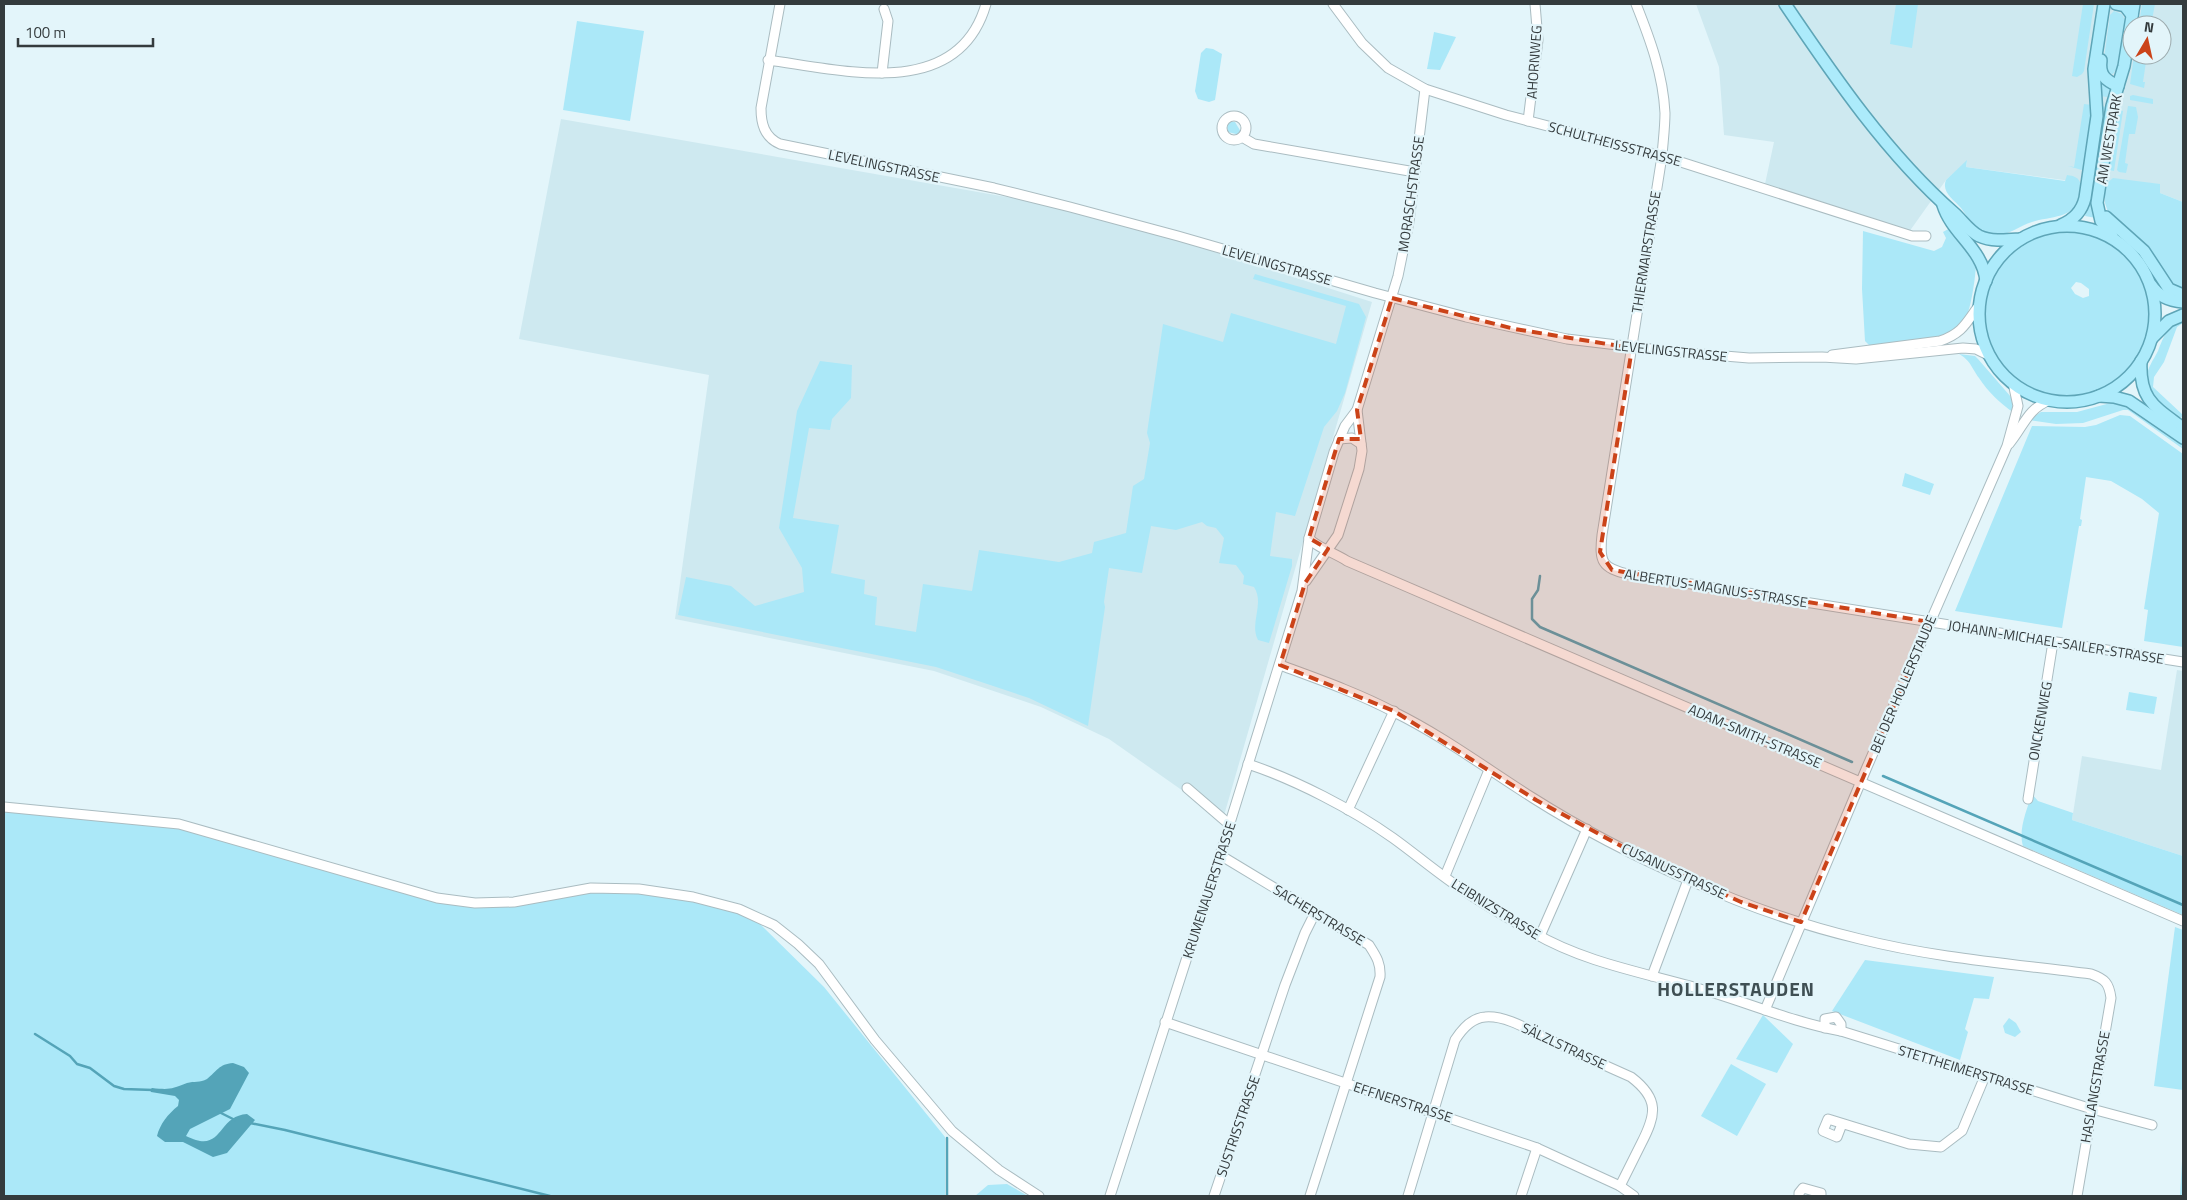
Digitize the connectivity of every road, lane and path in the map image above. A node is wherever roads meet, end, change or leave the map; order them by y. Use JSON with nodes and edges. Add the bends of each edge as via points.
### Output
{"nodes":[{"id":1,"x":780,"y":4,"type":"edge"},
{"id":2,"x":986,"y":4,"type":"edge"},
{"id":3,"x":1333,"y":4,"type":"edge"},
{"id":4,"x":1536,"y":4,"type":"edge"},
{"id":5,"x":1636,"y":4,"type":"edge"},
{"id":6,"x":1786,"y":4,"type":"edge"},
{"id":7,"x":2109,"y":5,"type":"edge"},
{"id":8,"x":884,"y":9,"type":"dead end"},
{"id":9,"x":2133,"y":9,"type":"edge"},
{"id":10,"x":2100,"y":28,"type":"junction"},
{"id":11,"x":768,"y":60,"type":"junction"},
{"id":12,"x":882,"y":73,"type":"junction"},
{"id":13,"x":2118,"y":86,"type":"junction"},
{"id":14,"x":1425,"y":89,"type":"junction"},
{"id":15,"x":1528,"y":121,"type":"junction"},
{"id":16,"x":1242,"y":137,"type":"dead end"},
{"id":17,"x":1662,"y":156,"type":"junction"},
{"id":18,"x":1415,"y":172,"type":"junction"},
{"id":19,"x":2098,"y":194,"type":"junction"},
{"id":20,"x":1943,"y":205,"type":"junction"},
{"id":21,"x":2059,"y":226,"type":"junction"},
{"id":22,"x":1926,"y":236,"type":"dead end"},
{"id":23,"x":2022,"y":238,"type":"junction"},
{"id":24,"x":2115,"y":240,"type":"junction"},
{"id":25,"x":1986,"y":281,"type":"junction"},
{"id":26,"x":2150,"y":283,"type":"junction"},
{"id":27,"x":2183,"y":295,"type":"edge"},
{"id":28,"x":1392,"y":298,"type":"junction"},
{"id":29,"x":2183,"y":302,"type":"edge"},
{"id":30,"x":1980,"y":304,"type":"junction"},
{"id":31,"x":2183,"y":314,"type":"edge"},
{"id":32,"x":2151,"y":339,"type":"junction"},
{"id":33,"x":1632,"y":348,"type":"junction"},
{"id":34,"x":1990,"y":356,"type":"junction"},
{"id":35,"x":1822,"y":357,"type":"junction"},
{"id":36,"x":2141,"y":361,"type":"junction"},
{"id":37,"x":2013,"y":382,"type":"junction"},
{"id":38,"x":2098,"y":396,"type":"junction"},
{"id":39,"x":2050,"y":400,"type":"junction"},
{"id":40,"x":1357,"y":410,"type":"junction"},
{"id":41,"x":2183,"y":428,"type":"edge"},
{"id":42,"x":2183,"y":438,"type":"edge"},
{"id":43,"x":1339,"y":439,"type":"junction"},
{"id":44,"x":1361,"y":444,"type":"junction"},
{"id":45,"x":2008,"y":446,"type":"junction"},
{"id":46,"x":1309,"y":538,"type":"junction"},
{"id":47,"x":1328,"y":549,"type":"junction"},
{"id":48,"x":1305,"y":583,"type":"junction"},
{"id":49,"x":1930,"y":622,"type":"junction"},
{"id":50,"x":2053,"y":642,"type":"junction"},
{"id":51,"x":2183,"y":662,"type":"edge"},
{"id":52,"x":1280,"y":665,"type":"junction"},
{"id":53,"x":1394,"y":711,"type":"junction"},
{"id":54,"x":1248,"y":764,"type":"junction"},
{"id":55,"x":1489,"y":770,"type":"junction"},
{"id":56,"x":1861,"y":782,"type":"junction"},
{"id":57,"x":1188,"y":788,"type":"dead end"},
{"id":58,"x":2028,"y":799,"type":"dead end"},
{"id":59,"x":4,"y":807,"type":"edge"},
{"id":60,"x":1348,"y":810,"type":"junction"},
{"id":61,"x":1230,"y":825,"type":"junction"},
{"id":62,"x":1587,"y":829,"type":"junction"},
{"id":63,"x":1220,"y":856,"type":"junction"},
{"id":64,"x":1445,"y":876,"type":"junction"},
{"id":65,"x":1688,"y":880,"type":"junction"},
{"id":66,"x":1316,"y":913,"type":"junction"},
{"id":67,"x":2183,"y":921,"type":"edge"},
{"id":68,"x":1800,"y":922,"type":"junction"},
{"id":69,"x":1540,"y":936,"type":"junction"},
{"id":70,"x":1652,"y":976,"type":"junction"},
{"id":71,"x":2104,"y":979,"type":"joint"},
{"id":72,"x":1765,"y":1010,"type":"junction"},
{"id":73,"x":1166,"y":1022,"type":"junction"},
{"id":74,"x":1262,"y":1055,"type":"junction"},
{"id":75,"x":1985,"y":1076,"type":"junction"},
{"id":76,"x":1347,"y":1084,"type":"junction"},
{"id":77,"x":2092,"y":1109,"type":"junction"},
{"id":78,"x":1434,"y":1112,"type":"junction"},
{"id":79,"x":1842,"y":1124,"type":"dead end"},
{"id":80,"x":2152,"y":1125,"type":"dead end"},
{"id":81,"x":1537,"y":1148,"type":"junction"},
{"id":82,"x":1620,"y":1186,"type":"junction"},
{"id":83,"x":1039,"y":1196,"type":"edge"},
{"id":84,"x":1110,"y":1196,"type":"edge"},
{"id":85,"x":1214,"y":1196,"type":"edge"},
{"id":86,"x":1310,"y":1196,"type":"edge"},
{"id":87,"x":1408,"y":1196,"type":"edge"},
{"id":88,"x":1521,"y":1196,"type":"edge"},
{"id":89,"x":1634,"y":1196,"type":"edge"},
{"id":90,"x":1799,"y":1196,"type":"edge"},
{"id":91,"x":1821,"y":1196,"type":"edge"},
{"id":92,"x":2077,"y":1196,"type":"edge"}],
"edges":[{"from":1,"to":11,"type":"street","name":"LEVELINGSTRASSE"},
{"from":2,"to":12,"type":"street","via":[[970,38],[948,58],[918,70]]},
{"from":3,"to":14,"type":"street","name":"SCHULTHEISSSTRASSE","via":[[1362,43],[1388,68]]},
{"from":4,"to":15,"type":"street","name":"AHORNWEG","via":[[1538,40]]},
{"from":5,"to":17,"type":"street","name":"THIERMAIRSTRASSE","via":[[1651,42],[1661,82],[1665,114]]},
{"from":6,"to":20,"type":"main road","via":[[1866,117],[1908,169]]},
{"from":7,"to":9,"type":"main road"},
{"from":7,"to":10,"type":"main road","name":"AM WESTPARK"},
{"from":8,"to":12,"type":"street","via":[[888,22]]},
{"from":9,"to":13,"type":"main road","name":"AM WESTPARK"},
{"from":10,"to":13,"type":"main road","via":[[2101,73]]},
{"from":10,"to":21,"type":"main road","name":"AM WESTPARK","via":[[2094,82],[2097,116],[2085,198],[2075,216]]},
{"from":11,"to":12,"type":"street"},
{"from":11,"to":28,"type":"street","name":"LEVELINGSTRASSE","via":[[761,120],[766,133],[780,144],[984,186],[1094,213]]},
{"from":13,"to":19,"type":"main road","name":"AM WESTPARK"},
{"from":14,"to":15,"type":"street","name":"SCHULTHEISSSTRASSE"},
{"from":14,"to":18,"type":"street","name":"MORASCHSTRASSE"},
{"from":15,"to":17,"type":"street","name":"SCHULTHEISSSTRASSE"},
{"from":16,"to":18,"type":"street","via":[[1254,144]]},
{"from":17,"to":22,"type":"street","name":"SCHULTHEISSSTRASSE","via":[[1912,236]]},
{"from":17,"to":33,"type":"street","name":"THIERMAIRSTRASSE"},
{"from":18,"to":28,"type":"street","name":"MORASCHSTRASSE","via":[[1406,238]]},
{"from":19,"to":24,"type":"main road","name":"AM WESTPARK","via":[[2098,213]]},
{"from":19,"to":27,"type":"main road","via":[[2108,220],[2144,251],[2169,289]]},
{"from":20,"to":23,"type":"main road","via":[[1984,238]]},
{"from":20,"to":25,"type":"main road","via":[[1949,219],[1978,258]]},
{"from":21,"to":23,"type":"main road"},
{"from":21,"to":24,"type":"main road","via":[[2085,228]]},
{"from":23,"to":25,"type":"main road","via":[[1998,260]]},
{"from":24,"to":26,"type":"main road","via":[[2133,256]]},
{"from":25,"to":30,"type":"main road"},
{"from":26,"to":29,"type":"main road","via":[[2159,294]]},
{"from":26,"to":32,"type":"main road","via":[[2155,315]]},
{"from":28,"to":33,"type":"street","name":"LEVELINGSTRASSE","via":[[1515,329]]},
{"from":28,"to":40,"type":"street","name":"KRUMENAUERSTRASSE"},
{"from":30,"to":34,"type":"main road","via":[[1981,329]]},
{"from":30,"to":35,"type":"street","name":"LEVELINGSTRASSE","via":[[1954,336]]},
{"from":31,"to":32,"type":"main road","via":[[2168,321]]},
{"from":32,"to":36,"type":"main road"},
{"from":33,"to":35,"type":"street","name":"LEVELINGSTRASSE","via":[[1749,358]]},
{"from":33,"to":49,"type":"street","name":"ALBERTUS-MAGNUS-STRASSE","via":[[1602,535],[1600,552],[1604,564],[1628,574]]},
{"from":34,"to":35,"type":"street","name":"LEVELINGSTRASSE","via":[[1963,348],[1856,360]]},
{"from":34,"to":37,"type":"main road"},
{"from":36,"to":38,"type":"main road","via":[[2126,379]]},
{"from":36,"to":41,"type":"main road","via":[[2146,396]]},
{"from":37,"to":39,"type":"main road","via":[[2034,395]]},
{"from":37,"to":45,"type":"street","name":"BEI DER HOLLERSTAUDE","via":[[2018,406]]},
{"from":38,"to":39,"type":"main road","via":[[2074,401]]},
{"from":38,"to":42,"type":"main road","via":[[2129,401]]},
{"from":39,"to":45,"type":"street","name":"BEI DER HOLLERSTAUDE","via":[[2036,406]]},
{"from":40,"to":43,"type":"street","name":"KRUMENAUERSTRASSE"},
{"from":40,"to":44,"type":"street","name":"KRUMENAUERSTRASSE"},
{"from":43,"to":44,"type":"street","via":[[1352,438]]},
{"from":43,"to":46,"type":"street","name":"KRUMENAUERSTRASSE"},
{"from":44,"to":47,"type":"street","name":"KRUMENAUERSTRASSE","via":[[1360,469],[1338,535]]},
{"from":45,"to":49,"type":"street","name":"BEI DER HOLLERSTAUDE"},
{"from":46,"to":47,"type":"street","name":"ADAM-SMITH-STRASSE","via":[[1314,544]]},
{"from":46,"to":48,"type":"street","name":"KRUMENAUERSTRASSE"},
{"from":47,"to":48,"type":"street","name":"KRUMENAUERSTRASSE"},
{"from":47,"to":56,"type":"street","name":"ADAM-SMITH-STRASSE","via":[[1356,564]]},
{"from":48,"to":52,"type":"street","name":"KRUMENAUERSTRASSE"},
{"from":49,"to":50,"type":"street","name":"JOHANN-MICHAEL-SAILER-STRASSE"},
{"from":49,"to":56,"type":"street","name":"BEI DER HOLLERSTAUDE"},
{"from":50,"to":51,"type":"street","name":"JOHANN-MICHAEL-SAILER-STRASSE"},
{"from":50,"to":58,"type":"street","name":"ONCKENWEG"},
{"from":52,"to":53,"type":"street","name":"CUSANUSSTRASSE"},
{"from":52,"to":54,"type":"street","name":"KRUMENAUERSTRASSE"},
{"from":53,"to":55,"type":"street","name":"CUSANUSSTRASSE"},
{"from":53,"to":60,"type":"street"},
{"from":54,"to":60,"type":"street","name":"LEIBNIZSTRASSE","via":[[1278,775]]},
{"from":54,"to":61,"type":"street","name":"KRUMENAUERSTRASSE"},
{"from":55,"to":62,"type":"street","name":"CUSANUSSTRASSE"},
{"from":55,"to":64,"type":"street"},
{"from":56,"to":67,"type":"street","name":"ADAM-SMITH-STRASSE"},
{"from":56,"to":68,"type":"street","name":"BEI DER HOLLERSTAUDE"},
{"from":57,"to":61,"type":"street"},
{"from":59,"to":83,"type":"street","via":[[179,824],[447,900],[514,902],[591,888],[639,889],[693,897],[739,909],[774,925],[819,964],[875,1040],[952,1131],[1000,1170]]},
{"from":60,"to":64,"type":"street","name":"LEIBNIZSTRASSE"},
{"from":61,"to":63,"type":"street","name":"KRUMENAUERSTRASSE"},
{"from":62,"to":65,"type":"street","name":"CUSANUSSTRASSE"},
{"from":62,"to":69,"type":"street"},
{"from":63,"to":66,"type":"street","name":"SACHERSTRASSE"},
{"from":63,"to":73,"type":"street","name":"KRUMENAUERSTRASSE"},
{"from":64,"to":69,"type":"street","name":"LEIBNIZSTRASSE","via":[[1465,892]]},
{"from":65,"to":68,"type":"street","name":"CUSANUSSTRASSE"},
{"from":65,"to":70,"type":"street"},
{"from":66,"to":74,"type":"street","name":"SUSTRISSTRASSE","via":[[1295,959]]},
{"from":66,"to":76,"type":"street","name":"SACHERSTRASSE","via":[[1369,945],[1380,967],[1380,977]]},
{"from":68,"to":71,"type":"street","name":"CUSANUSSTRASSE","via":[[1861,940],[2091,974]]},
{"from":68,"to":72,"type":"street","name":"BEI DER HOLLERSTAUDE"},
{"from":69,"to":70,"type":"street","name":"LEIBNIZSTRASSE","via":[[1576,953]]},
{"from":70,"to":72,"type":"street","name":"LEIBNIZSTRASSE"},
{"from":71,"to":77,"type":"street","name":"HASLANGSTRASSE","via":[[2111,998]]},
{"from":72,"to":75,"type":"street","name":"STETTHEIMERSTRASSE","via":[[1825,1028],[1826,1019],[1836,1018],[1841,1024],[1840,1031]]},
{"from":73,"to":74,"type":"street","name":"EFFNERSTRASSE"},
{"from":73,"to":84,"type":"street","name":"KRUMENAUERSTRASSE"},
{"from":74,"to":76,"type":"street","name":"EFFNERSTRASSE"},
{"from":74,"to":85,"type":"street","name":"SUSTRISSTRASSE"},
{"from":75,"to":77,"type":"street","name":"STETTHEIMERSTRASSE"},
{"from":75,"to":79,"type":"street","via":[[1962,1131],[1941,1147],[1909,1144]]},
{"from":76,"to":78,"type":"street","name":"EFFNERSTRASSE"},
{"from":76,"to":86,"type":"street","name":"SACHERSTRASSE"},
{"from":77,"to":80,"type":"street","name":"STETTHEIMERSTRASSE"},
{"from":77,"to":92,"type":"street","name":"HASLANGSTRASSE"},
{"from":78,"to":81,"type":"street","name":"EFFNERSTRASSE"},
{"from":78,"to":82,"type":"street","name":"SÄLZLSTRASSE","via":[[1455,1040],[1461,1030],[1484,1017],[1515,1024],[1644,1087],[1651,1098],[1654,1114]]},
{"from":78,"to":87,"type":"street"},
{"from":81,"to":82,"type":"street","name":"EFFNERSTRASSE"},
{"from":81,"to":88,"type":"street"},
{"from":82,"to":89,"type":"street","name":"EFFNERSTRASSE"},
{"from":90,"to":91,"type":"street","via":[[1803,1188],[1821,1193]]}]}
